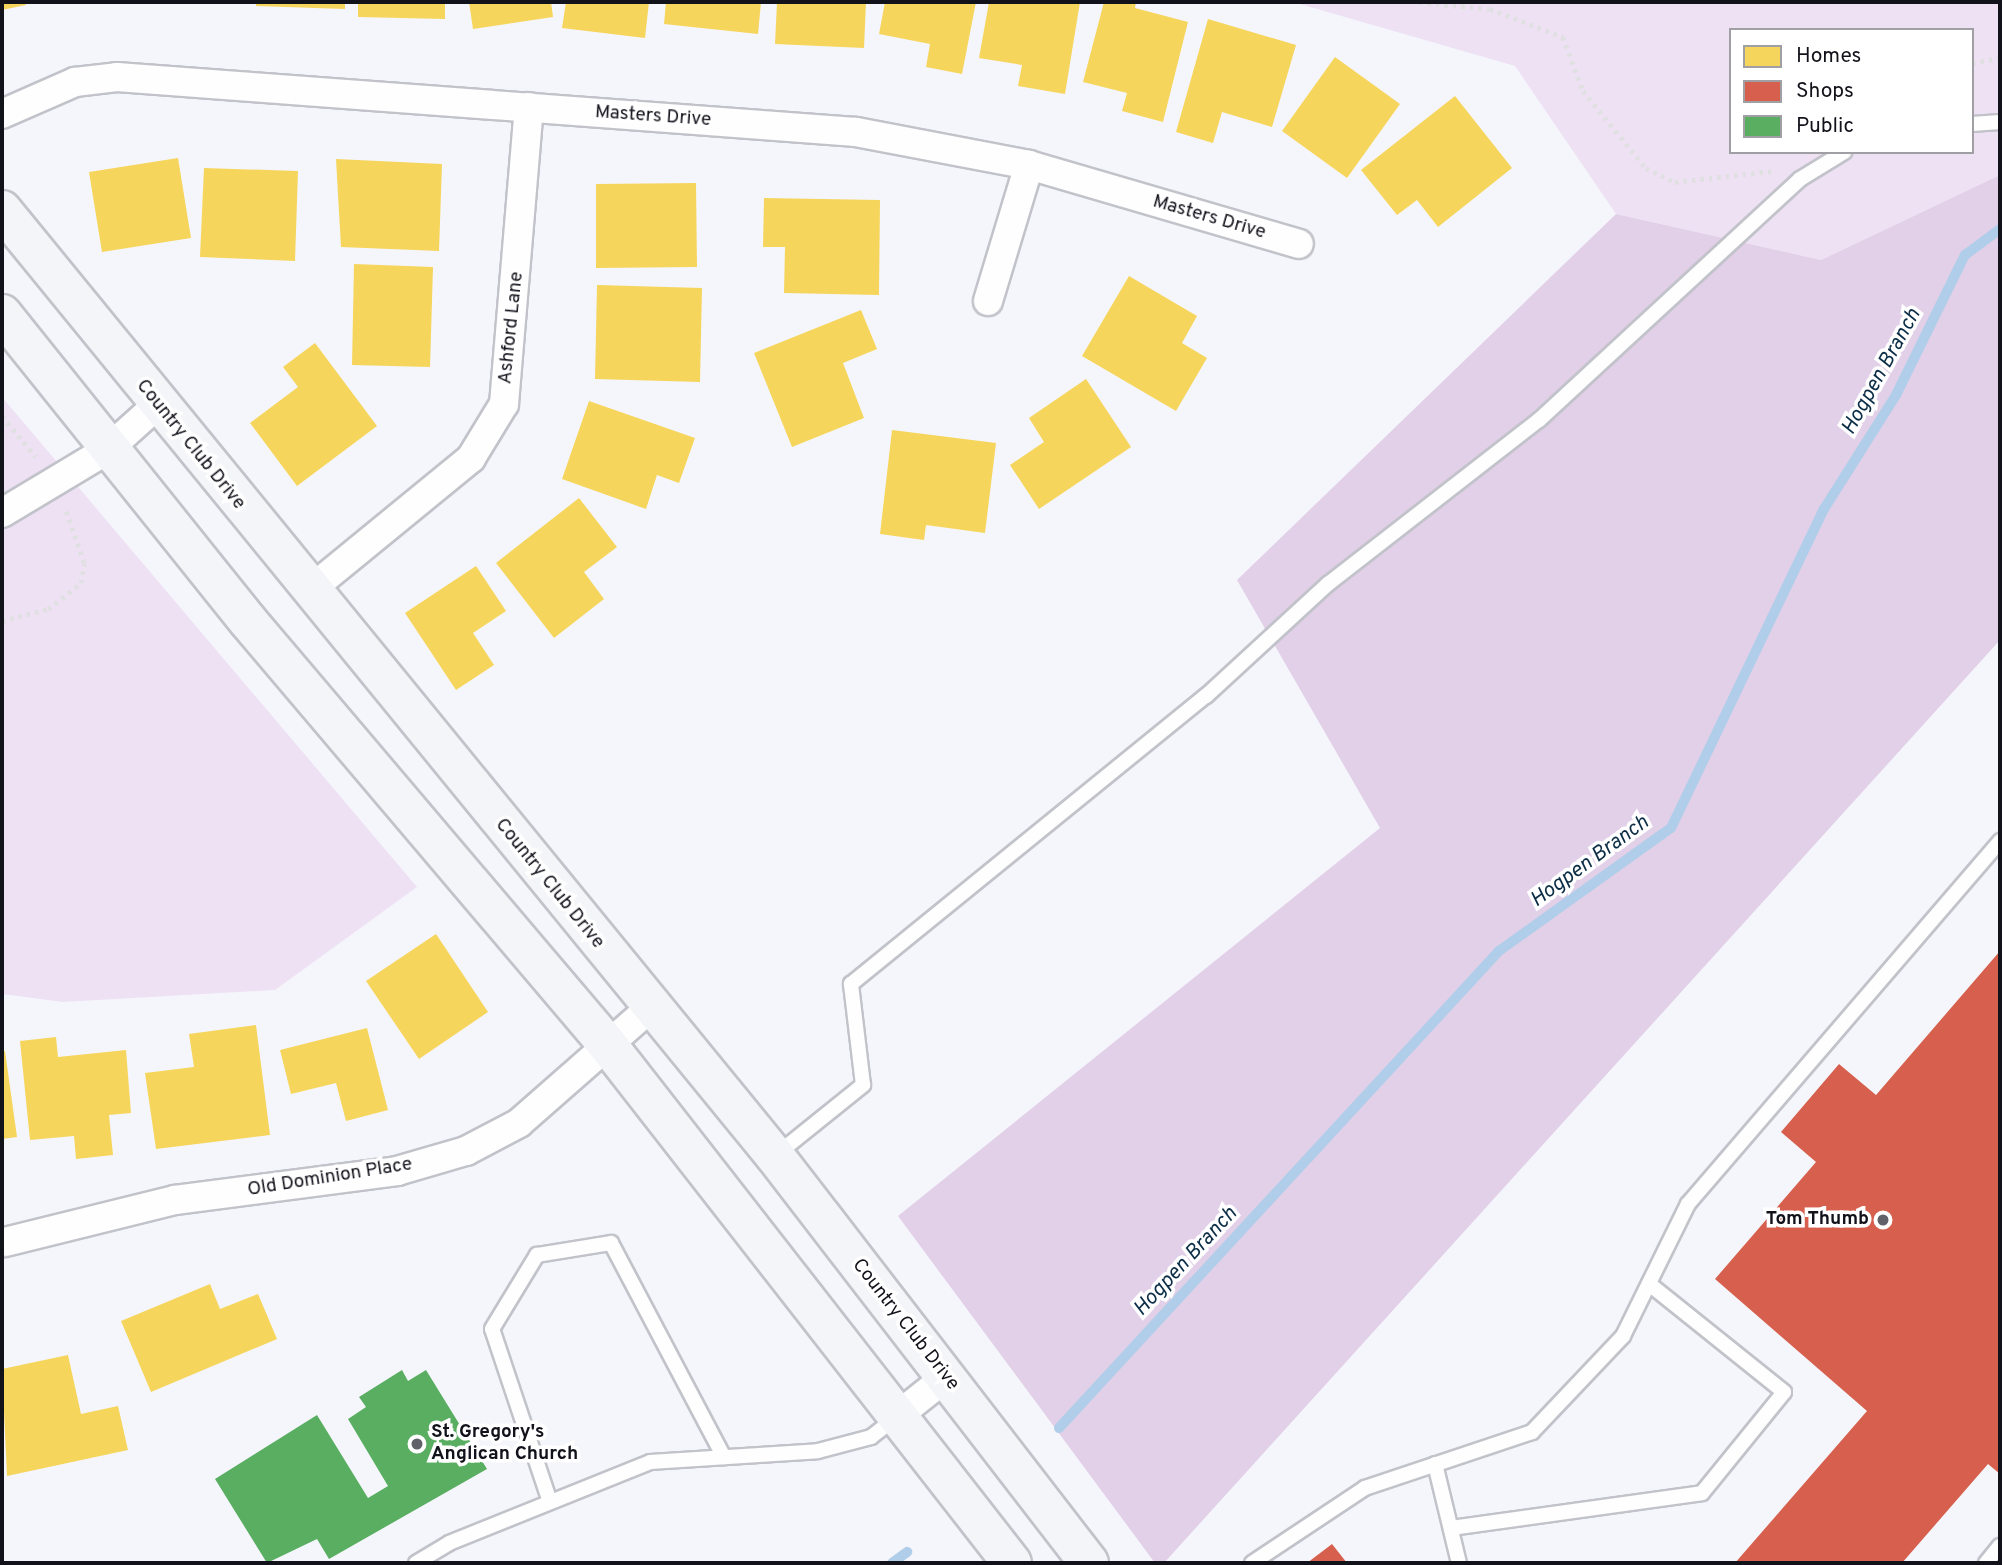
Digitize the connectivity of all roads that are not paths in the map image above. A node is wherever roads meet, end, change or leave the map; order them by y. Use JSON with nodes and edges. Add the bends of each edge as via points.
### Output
{"nodes":[{"id":1,"x":529,"y":107,"type":"junction"},
{"id":2,"x":2,"y":114,"type":"edge"},
{"id":3,"x":2000,"y":122,"type":"edge"},
{"id":4,"x":1974,"y":124,"type":"edge"},
{"id":5,"x":1841,"y":154,"type":"edge"},
{"id":6,"x":1029,"y":165,"type":"junction"},
{"id":7,"x":2,"y":210,"type":"edge"},
{"id":8,"x":1299,"y":244,"type":"dead end"},
{"id":9,"x":988,"y":301,"type":"dead end"},
{"id":10,"x":2,"y":314,"type":"edge"},
{"id":11,"x":156,"y":406,"type":"junction"},
{"id":12,"x":107,"y":450,"type":"junction"},
{"id":13,"x":2,"y":513,"type":"edge"},
{"id":14,"x":310,"y":590,"type":"junction"},
{"id":15,"x":2000,"y":841,"type":"edge"},
{"id":16,"x":650,"y":1008,"type":"junction"},
{"id":17,"x":607,"y":1044,"type":"junction"},
{"id":18,"x":775,"y":1156,"type":"junction"},
{"id":19,"x":5,"y":1242,"type":"dead end"},
{"id":20,"x":1649,"y":1284,"type":"junction"},
{"id":21,"x":945,"y":1378,"type":"junction"},
{"id":22,"x":896,"y":1417,"type":"junction"},
{"id":23,"x":724,"y":1457,"type":"junction"},
{"id":24,"x":1435,"y":1464,"type":"junction"},
{"id":25,"x":550,"y":1502,"type":"junction"},
{"id":26,"x":1451,"y":1528,"type":"junction"},
{"id":27,"x":2000,"y":1546,"type":"edge"},
{"id":28,"x":416,"y":1563,"type":"edge"},
{"id":29,"x":1012,"y":1563,"type":"edge"},
{"id":30,"x":1089,"y":1563,"type":"edge"},
{"id":31,"x":1252,"y":1563,"type":"edge"},
{"id":32,"x":1459,"y":1563,"type":"edge"},
{"id":33,"x":1986,"y":1563,"type":"edge"}],
"edges":[{"from":1,"to":2,"type":"street","name":"Masters Drive","via":[[117,76],[75,82]]},
{"from":1,"to":6,"type":"street","name":"Masters Drive","via":[[856,132]]},
{"from":1,"to":14,"type":"street","name":"Ashford Lane","via":[[504,404],[471,458]]},
{"from":3,"to":4,"type":"lane"},
{"from":5,"to":18,"type":"lane","via":[[1800,180],[1549,411],[1328,584],[1206,696],[851,984],[863,1085]]},
{"from":6,"to":8,"type":"street","name":"Masters Drive"},
{"from":6,"to":9,"type":"street"},
{"from":7,"to":11,"type":"main road","name":"Country Club Drive"},
{"from":10,"to":12,"type":"main road"},
{"from":11,"to":12,"type":"street"},
{"from":11,"to":14,"type":"main road","name":"Country Club Drive"},
{"from":12,"to":13,"type":"street"},
{"from":12,"to":17,"type":"main road"},
{"from":14,"to":16,"type":"main road","name":"Country Club Drive"},
{"from":15,"to":20,"type":"lane","via":[[1688,1204]]},
{"from":16,"to":17,"type":"street","name":"Old Dominion Place"},
{"from":16,"to":18,"type":"main road","name":"Country Club Drive"},
{"from":17,"to":19,"type":"street","name":"Old Dominion Place","via":[[519,1123],[466,1151],[397,1171],[175,1200]]},
{"from":17,"to":22,"type":"main road"},
{"from":18,"to":21,"type":"main road","name":"Country Club Drive"},
{"from":20,"to":24,"type":"lane","via":[[1623,1336],[1532,1432]]},
{"from":20,"to":26,"type":"lane","via":[[1784,1392],[1776,1402],[1702,1493]]},
{"from":21,"to":22,"type":"street"},
{"from":21,"to":30,"type":"main road","name":"Country Club Drive"},
{"from":22,"to":23,"type":"lane","via":[[871,1437],[818,1451]]},
{"from":22,"to":29,"type":"main road"},
{"from":23,"to":25,"type":"lane","via":[[650,1462]]},
{"from":23,"to":25,"type":"lane","via":[[611,1243],[537,1255],[492,1329]]},
{"from":24,"to":26,"type":"lane"},
{"from":24,"to":31,"type":"lane","via":[[1364,1488]]},
{"from":25,"to":28,"type":"lane","via":[[449,1543]]},
{"from":26,"to":32,"type":"lane"},
{"from":27,"to":33,"type":"lane"}]}
